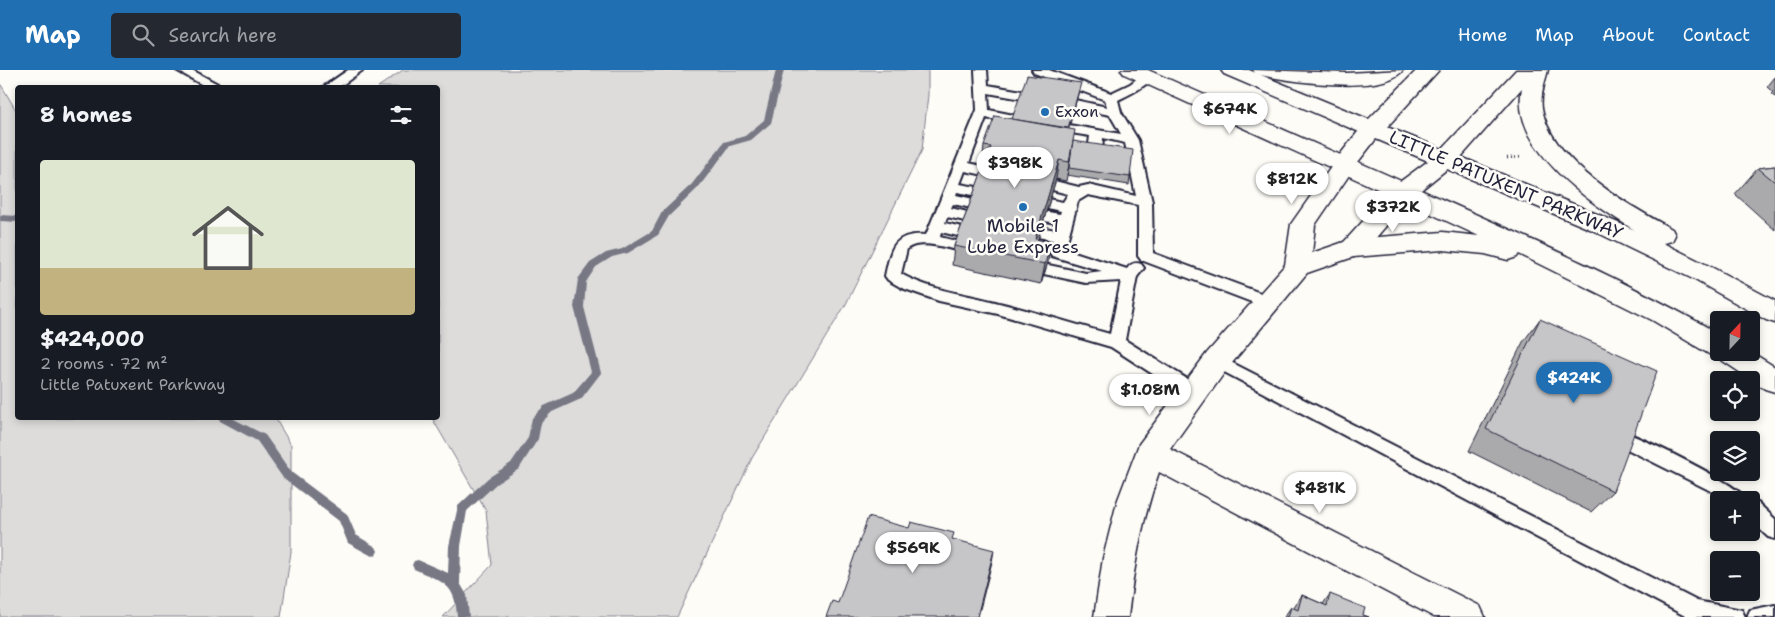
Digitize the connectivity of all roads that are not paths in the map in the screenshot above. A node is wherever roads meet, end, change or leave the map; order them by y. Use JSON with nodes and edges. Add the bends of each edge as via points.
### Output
{"nodes":[{"id":1,"x":182,"y":70,"type":"edge"},
{"id":2,"x":357,"y":70,"type":"edge"},
{"id":3,"x":981,"y":70,"type":"edge"},
{"id":4,"x":1038,"y":70,"type":"edge"},
{"id":5,"x":1231,"y":70,"type":"edge"},
{"id":6,"x":1263,"y":70,"type":"edge"},
{"id":7,"x":1394,"y":70,"type":"edge"},
{"id":8,"x":1429,"y":70,"type":"edge"},
{"id":9,"x":1527,"y":70,"type":"edge"},
{"id":10,"x":1538,"y":70,"type":"edge"},
{"id":11,"x":1139,"y":74,"type":"edge"},
{"id":12,"x":213,"y":85,"type":"edge"},
{"id":13,"x":333,"y":85,"type":"edge"},
{"id":14,"x":982,"y":88,"type":"junction"},
{"id":15,"x":1022,"y":95,"type":"edge"},
{"id":16,"x":1075,"y":104,"type":"edge"},
{"id":17,"x":1113,"y":105,"type":"junction"},
{"id":18,"x":982,"y":113,"type":"junction"},
{"id":19,"x":1014,"y":119,"type":"edge"},
{"id":20,"x":1069,"y":129,"type":"edge"},
{"id":21,"x":1372,"y":129,"type":"junction"},
{"id":22,"x":1097,"y":133,"type":"junction"},
{"id":23,"x":1131,"y":140,"type":"junction"},
{"id":24,"x":1095,"y":152,"type":"edge"},
{"id":25,"x":1445,"y":159,"type":"junction"},
{"id":26,"x":1344,"y":165,"type":"junction"},
{"id":27,"x":952,"y":188,"type":"junction"},
{"id":28,"x":1403,"y":192,"type":"junction"},
{"id":29,"x":1012,"y":198,"type":"junction"},
{"id":30,"x":1077,"y":198,"type":"junction"},
{"id":31,"x":1145,"y":202,"type":"junction"},
{"id":32,"x":934,"y":233,"type":"junction"},
{"id":33,"x":1061,"y":236,"type":"junction"},
{"id":34,"x":991,"y":238,"type":"edge"},
{"id":35,"x":1353,"y":248,"type":"junction"},
{"id":36,"x":988,"y":254,"type":"edge"},
{"id":37,"x":1146,"y":256,"type":"junction"},
{"id":38,"x":1007,"y":260,"type":"edge"},
{"id":39,"x":1566,"y":265,"type":"junction"},
{"id":40,"x":1298,"y":267,"type":"junction"},
{"id":41,"x":1130,"y":275,"type":"junction"},
{"id":42,"x":1775,"y":298,"type":"edge"},
{"id":43,"x":1268,"y":302,"type":"junction"},
{"id":44,"x":1775,"y":313,"type":"edge"},
{"id":45,"x":1116,"y":342,"type":"junction"},
{"id":46,"x":1710,"y":342,"type":"edge"},
{"id":47,"x":1217,"y":361,"type":"junction"},
{"id":48,"x":1743,"y":361,"type":"edge"},
{"id":49,"x":1775,"y":381,"type":"edge"},
{"id":50,"x":1194,"y":392,"type":"junction"},
{"id":51,"x":1619,"y":437,"type":"edge"},
{"id":52,"x":1150,"y":453,"type":"junction"},
{"id":53,"x":1725,"y":491,"type":"edge"},
{"id":54,"x":1760,"y":517,"type":"edge"},
{"id":55,"x":1775,"y":531,"type":"edge"},
{"id":56,"x":1695,"y":613,"type":"edge"},
{"id":57,"x":1775,"y":614,"type":"edge"},
{"id":58,"x":1111,"y":617,"type":"edge"},
{"id":59,"x":1468,"y":617,"type":"edge"},
{"id":60,"x":1735,"y":617,"type":"edge"},
{"id":61,"x":1757,"y":617,"type":"edge"}],
"edges":[{"from":1,"to":12,"type":"lane"},
{"from":2,"to":13,"type":"lane"},
{"from":3,"to":14,"type":"lane"},
{"from":4,"to":17,"type":"lane"},
{"from":5,"to":21,"type":"main road","name":"LITTLE PATUXENT PARKWAY"},
{"from":6,"to":7,"type":"main road","via":[[1322,79],[1372,76]]},
{"from":8,"to":21,"type":"main road"},
{"from":9,"to":25,"type":"main road"},
{"from":10,"to":42,"type":"main road","via":[[1531,91],[1532,114],[1568,171],[1641,223]]},
{"from":11,"to":17,"type":"lane","via":[[1134,86]]},
{"from":11,"to":26,"type":"main road"},
{"from":14,"to":15,"type":"lane"},
{"from":14,"to":18,"type":"lane"},
{"from":16,"to":17,"type":"lane"},
{"from":17,"to":23,"type":"lane"},
{"from":18,"to":19,"type":"lane"},
{"from":18,"to":27,"type":"lane"},
{"from":20,"to":22,"type":"lane"},
{"from":21,"to":25,"type":"main road","name":"LITTLE PATUXENT PARKWAY"},
{"from":21,"to":26,"type":"main road"},
{"from":22,"to":23,"type":"lane"},
{"from":22,"to":24,"type":"lane"},
{"from":23,"to":31,"type":"lane"},
{"from":25,"to":28,"type":"main road"},
{"from":25,"to":44,"type":"main road","name":"LITTLE PATUXENT PARKWAY","via":[[1599,222]]},
{"from":26,"to":28,"type":"main road"},
{"from":26,"to":40,"type":"main road","via":[[1303,224]]},
{"from":27,"to":29,"type":"lane"},
{"from":27,"to":29,"type":"lane"},
{"from":27,"to":30,"type":"lane","via":[[1054,184]]},
{"from":27,"to":32,"type":"lane"},
{"from":27,"to":33,"type":"lane"},
{"from":28,"to":35,"type":"main road"},
{"from":28,"to":39,"type":"main road"},
{"from":29,"to":30,"type":"lane"},
{"from":29,"to":30,"type":"lane"},
{"from":30,"to":31,"type":"lane"},
{"from":30,"to":33,"type":"lane"},
{"from":31,"to":37,"type":"lane"},
{"from":32,"to":34,"type":"lane"},
{"from":32,"to":36,"type":"lane"},
{"from":32,"to":45,"type":"lane","via":[[901,245],[893,276],[945,297],[998,308]]},
{"from":33,"to":41,"type":"lane","via":[[1050,250]]},
{"from":35,"to":39,"type":"main road","via":[[1443,241],[1485,245]]},
{"from":35,"to":40,"type":"main road"},
{"from":37,"to":41,"type":"lane"},
{"from":37,"to":43,"type":"lane"},
{"from":38,"to":41,"type":"lane","via":[[1086,278]]},
{"from":39,"to":46,"type":"main road"},
{"from":40,"to":43,"type":"main road"},
{"from":41,"to":45,"type":"lane"},
{"from":43,"to":47,"type":"main road"},
{"from":45,"to":50,"type":"lane"},
{"from":47,"to":50,"type":"main road"},
{"from":47,"to":56,"type":"lane"},
{"from":48,"to":49,"type":"main road"},
{"from":50,"to":52,"type":"main road"},
{"from":51,"to":53,"type":"lane"},
{"from":52,"to":58,"type":"main road","via":[[1120,558]]},
{"from":52,"to":59,"type":"main road"},
{"from":54,"to":55,"type":"lane"},
{"from":56,"to":60,"type":"lane"},
{"from":57,"to":61,"type":"lane"}]}
